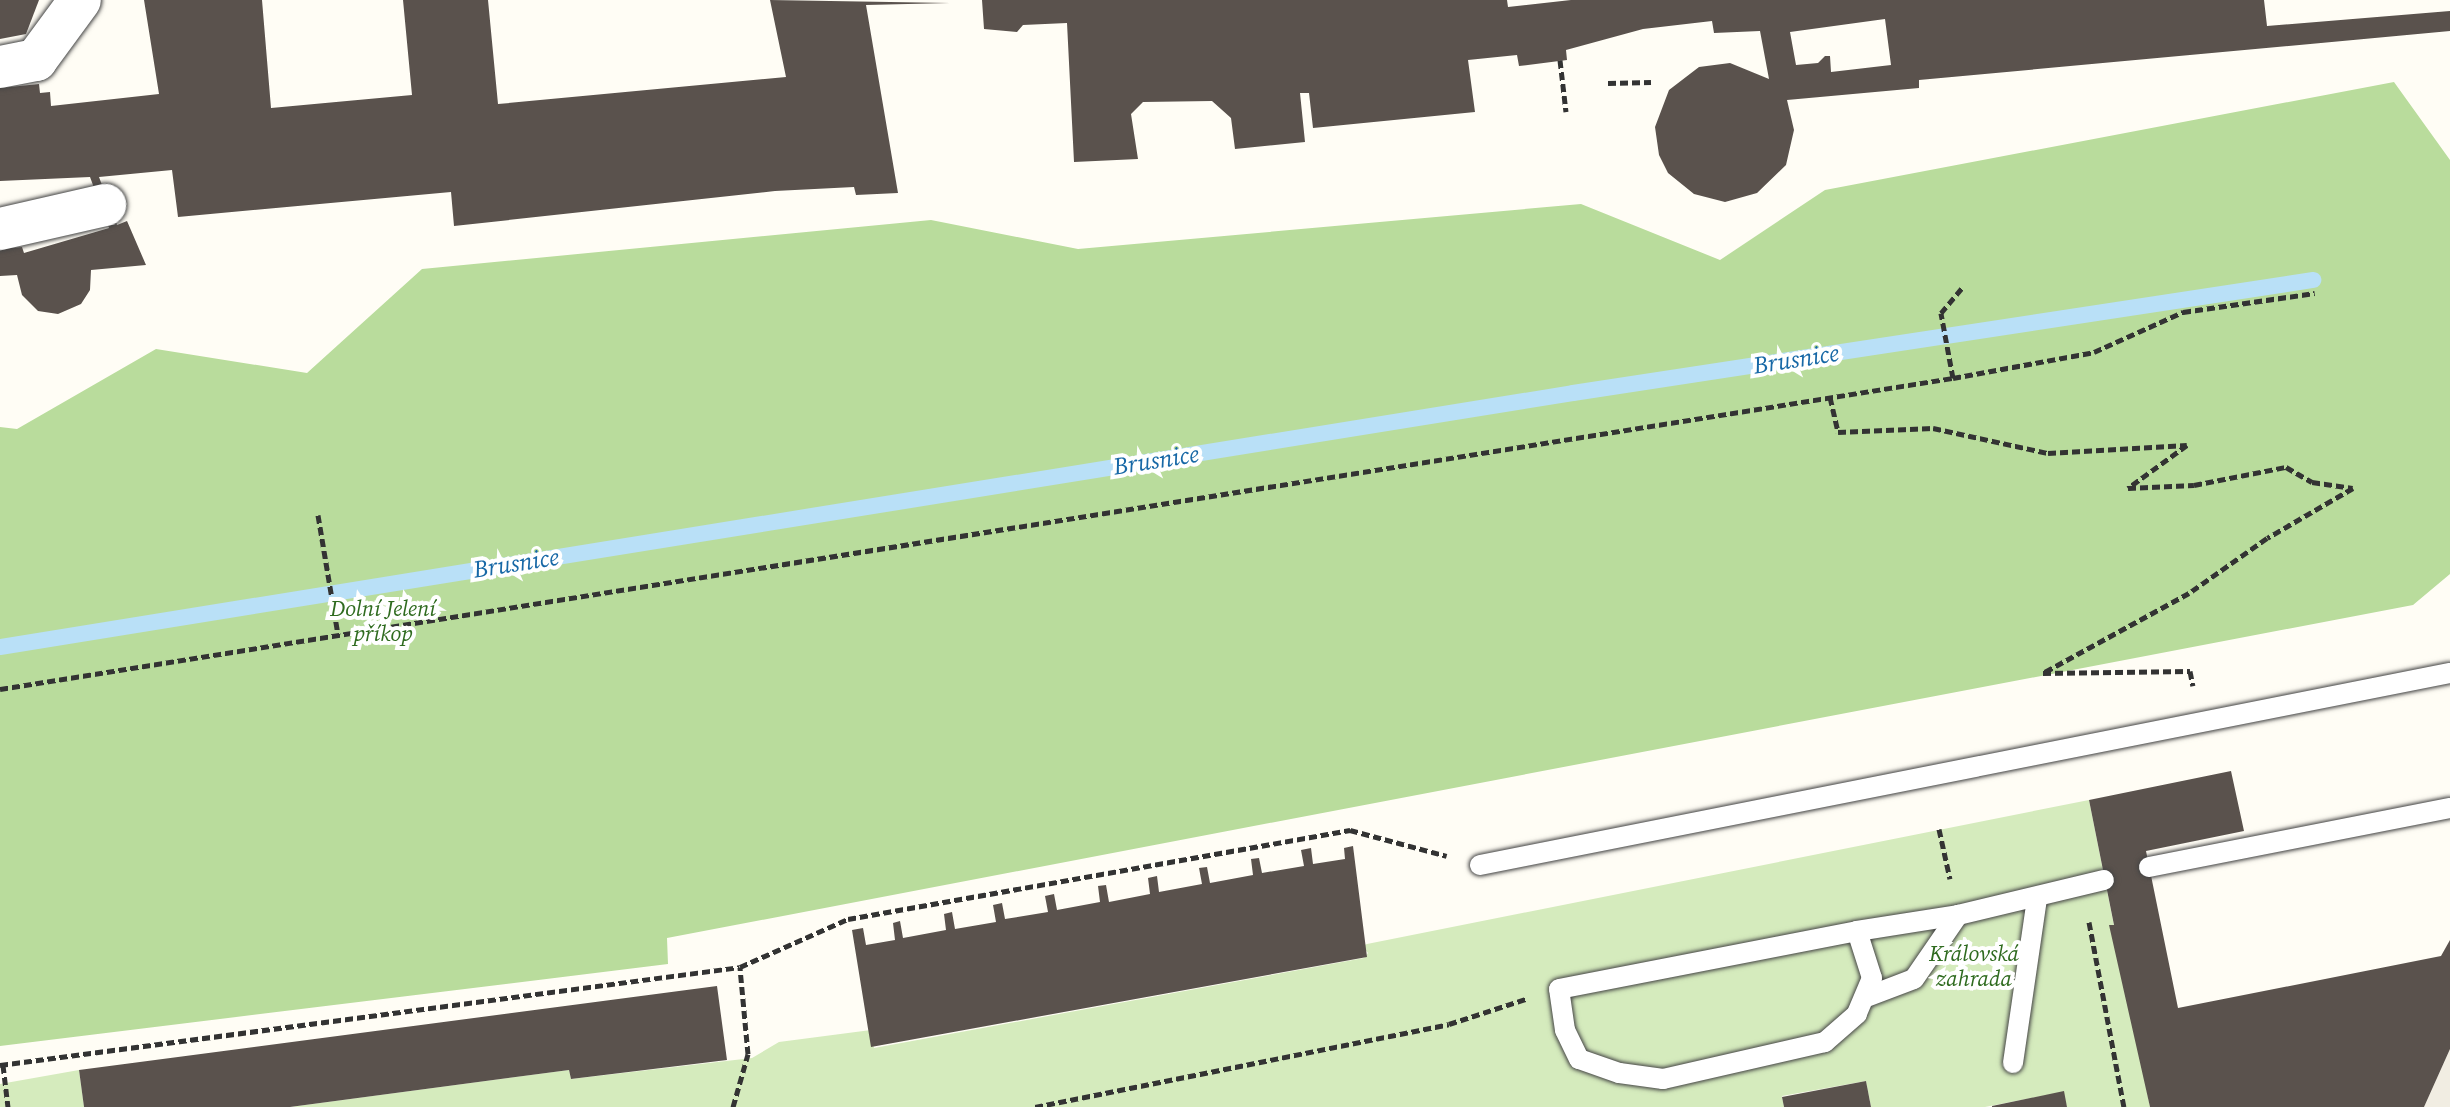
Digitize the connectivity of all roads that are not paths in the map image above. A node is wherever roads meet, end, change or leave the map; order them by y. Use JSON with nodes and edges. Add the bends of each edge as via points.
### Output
{"nodes":[{"id":1,"x":80,"y":0,"type":"edge"},
{"id":2,"x":0,"y":67,"type":"edge"},
{"id":3,"x":105,"y":205,"type":"dead end"},
{"id":4,"x":0,"y":229,"type":"edge"},
{"id":5,"x":2450,"y":673,"type":"edge"},
{"id":6,"x":2450,"y":808,"type":"edge"},
{"id":7,"x":1480,"y":865,"type":"road end"},
{"id":8,"x":2149,"y":867,"type":"dead end"},
{"id":9,"x":2104,"y":880,"type":"dead end"},
{"id":10,"x":2037,"y":898,"type":"junction"},
{"id":11,"x":1958,"y":915,"type":"junction"},
{"id":12,"x":1857,"y":931,"type":"junction"},
{"id":13,"x":1864,"y":998,"type":"junction"},
{"id":14,"x":2013,"y":1063,"type":"dead end"}],
"edges":[{"from":1,"to":2,"type":"street","via":[[36,60]]},
{"from":3,"to":4,"type":"street"},
{"from":5,"to":7,"type":"lane","via":[[2199,718]]},
{"from":6,"to":8,"type":"lane"},
{"from":9,"to":10,"type":"lane"},
{"from":10,"to":11,"type":"lane"},
{"from":10,"to":14,"type":"lane"},
{"from":11,"to":12,"type":"lane"},
{"from":11,"to":13,"type":"lane","via":[[1914,979]]},
{"from":12,"to":13,"type":"lane","via":[[1872,978]]},
{"from":12,"to":13,"type":"lane","via":[[1559,989],[1565,1030],[1579,1059],[1619,1073],[1663,1079],[1825,1042],[1857,1014]]}]}
